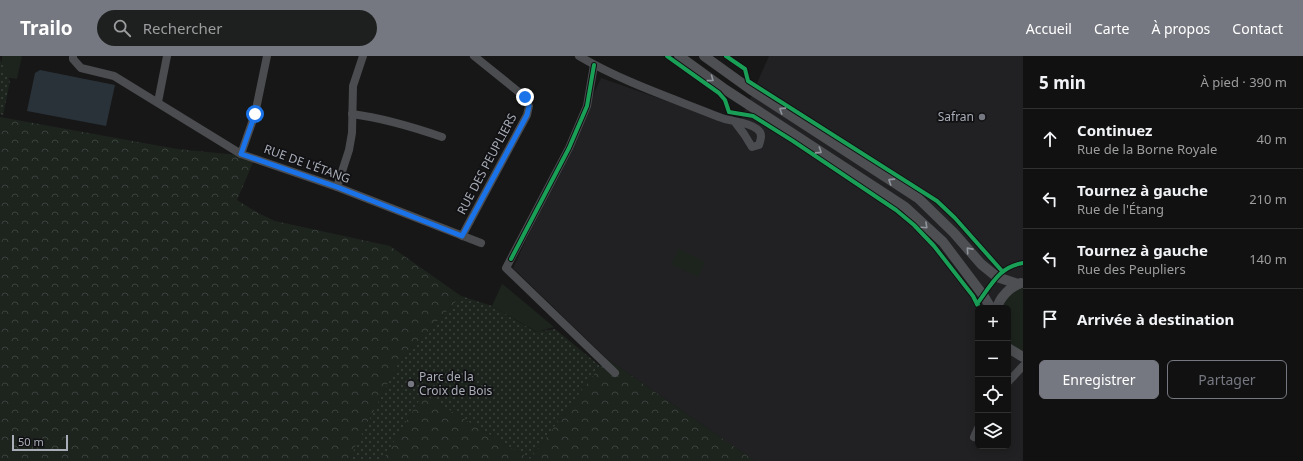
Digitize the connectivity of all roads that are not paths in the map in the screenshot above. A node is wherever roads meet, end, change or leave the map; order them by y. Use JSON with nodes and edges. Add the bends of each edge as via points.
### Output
{"nodes":[{"id":1,"x":73,"y":56,"type":"edge"},
{"id":2,"x":167,"y":56,"type":"edge"},
{"id":3,"x":267,"y":56,"type":"edge"},
{"id":4,"x":362,"y":56,"type":"edge"},
{"id":5,"x":579,"y":56,"type":"edge"},
{"id":6,"x":679,"y":56,"type":"edge"},
{"id":7,"x":704,"y":56,"type":"edge"},
{"id":8,"x":477,"y":57,"type":"edge"},
{"id":9,"x":594,"y":65,"type":"junction"},
{"id":10,"x":158,"y":102,"type":"junction"},
{"id":11,"x":352,"y":114,"type":"junction"},
{"id":12,"x":735,"y":122,"type":"dead end"},
{"id":13,"x":442,"y":137,"type":"dead end"},
{"id":14,"x":241,"y":154,"type":"junction"},
{"id":15,"x":337,"y":187,"type":"junction"},
{"id":16,"x":462,"y":236,"type":"junction"},
{"id":17,"x":481,"y":244,"type":"dead end"},
{"id":18,"x":1020,"y":283,"type":"edge"},
{"id":19,"x":989,"y":305,"type":"edge"},
{"id":20,"x":998,"y":305,"type":"edge"},
{"id":21,"x":1011,"y":350,"type":"edge"},
{"id":22,"x":1023,"y":357,"type":"edge"},
{"id":23,"x":1023,"y":366,"type":"edge"},
{"id":24,"x":615,"y":373,"type":"dead end"},
{"id":25,"x":1011,"y":379,"type":"edge"}],
"edges":[{"from":1,"to":10,"type":"street","name":"RUE DE L'ÉTANG","via":[[81,68],[114,76]]},
{"from":2,"to":10,"type":"street"},
{"from":3,"to":14,"type":"street","via":[[255,114]]},
{"from":4,"to":11,"type":"street","via":[[353,86]]},
{"from":5,"to":9,"type":"street"},
{"from":6,"to":19,"type":"main road","one_way":true,"via":[[726,90],[905,207],[943,242]]},
{"from":18,"to":7,"type":"main road","one_way":true,"via":[[997,277],[981,264],[918,198],[750,89]]},
{"from":8,"to":16,"type":"street","name":"RUE DES PEUPLIERS","via":[[525,97],[529,106],[527,115]]},
{"from":9,"to":12,"type":"street"},
{"from":9,"to":24,"type":"street","via":[[587,106],[569,148],[506,268]]},
{"from":10,"to":14,"type":"street","name":"RUE DE L'ÉTANG"},
{"from":11,"to":13,"type":"street","via":[[401,123]]},
{"from":11,"to":15,"type":"street","via":[[349,150]]},
{"from":14,"to":15,"type":"street","name":"RUE DE L'ÉTANG"},
{"from":15,"to":16,"type":"street","name":"RUE DE L'ÉTANG"},
{"from":16,"to":17,"type":"street","name":"RUE DE L'ÉTANG"},
{"from":18,"to":20,"type":"main road","via":[[1003,296]]},
{"from":21,"to":22,"type":"main road"},
{"from":23,"to":25,"type":"street"}]}
